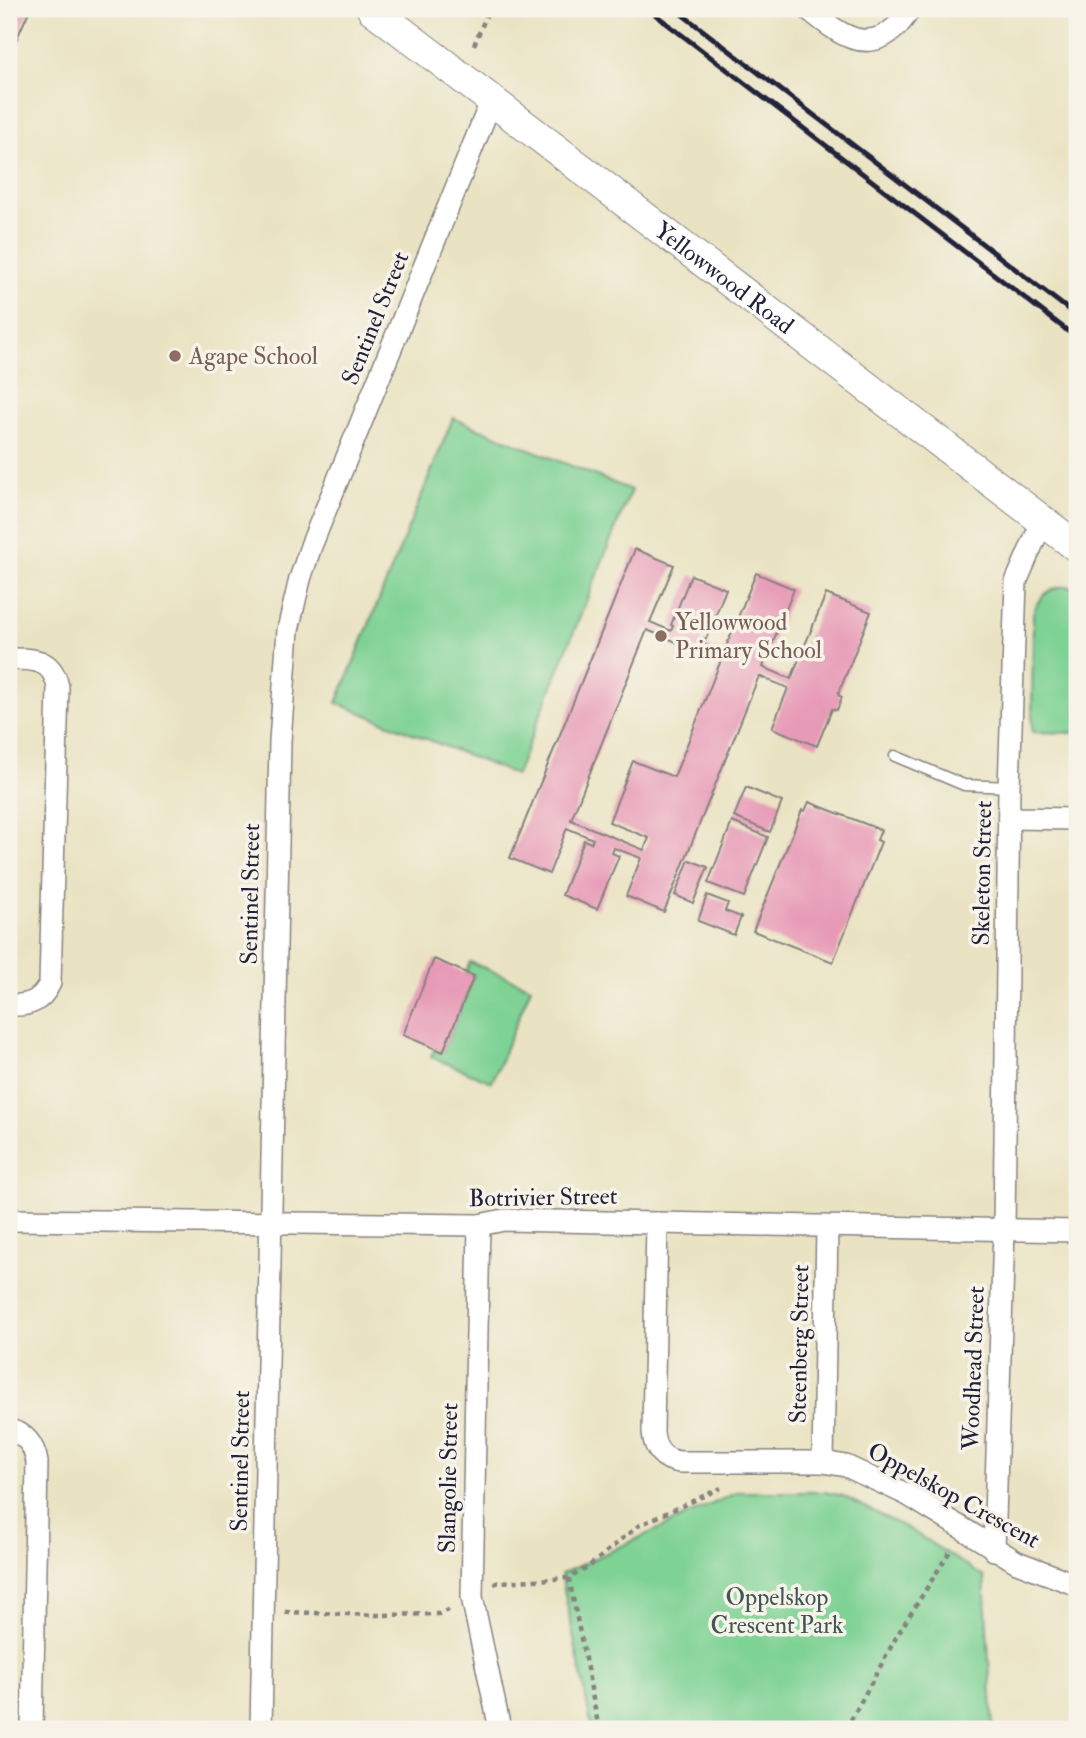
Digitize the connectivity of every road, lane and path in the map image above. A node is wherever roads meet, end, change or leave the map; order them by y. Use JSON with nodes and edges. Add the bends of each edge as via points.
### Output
{"nodes":[{"id":1,"x":372,"y":9,"type":"edge"},
{"id":2,"x":489,"y":9,"type":"edge"},
{"id":3,"x":808,"y":9,"type":"edge"},
{"id":4,"x":910,"y":9,"type":"edge"},
{"id":5,"x":474,"y":45,"type":"dead end"},
{"id":6,"x":492,"y":99,"type":"junction"},
{"id":7,"x":1042,"y":522,"type":"junction"},
{"id":8,"x":1077,"y":547,"type":"edge"},
{"id":9,"x":9,"y":659,"type":"edge"},
{"id":10,"x":895,"y":756,"type":"dead end"},
{"id":11,"x":1009,"y":787,"type":"junction"},
{"id":12,"x":1009,"y":818,"type":"junction"},
{"id":13,"x":1077,"y":819,"type":"edge"},
{"id":14,"x":9,"y":1005,"type":"edge"},
{"id":15,"x":9,"y":1220,"type":"edge"},
{"id":16,"x":271,"y":1222,"type":"junction"},
{"id":17,"x":657,"y":1223,"type":"junction"},
{"id":18,"x":479,"y":1225,"type":"junction"},
{"id":19,"x":827,"y":1227,"type":"junction"},
{"id":20,"x":1004,"y":1230,"type":"junction"},
{"id":21,"x":1077,"y":1231,"type":"edge"},
{"id":22,"x":9,"y":1430,"type":"edge"},
{"id":23,"x":736,"y":1462,"type":"junction"},
{"id":24,"x":823,"y":1462,"type":"junction"},
{"id":25,"x":965,"y":1531,"type":"junction"},
{"id":26,"x":994,"y":1550,"type":"junction"},
{"id":27,"x":569,"y":1578,"type":"junction"},
{"id":28,"x":1077,"y":1585,"type":"edge"},
{"id":29,"x":472,"y":1597,"type":"junction"},
{"id":30,"x":263,"y":1611,"type":"junction"},
{"id":31,"x":32,"y":1729,"type":"edge"},
{"id":32,"x":261,"y":1729,"type":"edge"},
{"id":33,"x":500,"y":1729,"type":"edge"},
{"id":34,"x":599,"y":1729,"type":"edge"},
{"id":35,"x":846,"y":1729,"type":"edge"}],
"edges":[{"from":1,"to":6,"type":"street","name":"Yellowwood Road"},
{"from":2,"to":5,"type":"path"},
{"from":3,"to":4,"type":"street","via":[[847,37],[872,41],[896,27]]},
{"from":6,"to":7,"type":"street","name":"Yellowwood Road"},
{"from":6,"to":16,"type":"street","name":"Sentinel Street","via":[[311,546],[288,630],[280,741]]},
{"from":7,"to":8,"type":"street","name":"Yellowwood Road"},
{"from":7,"to":11,"type":"street","name":"Skeleton Street","via":[[1016,582]]},
{"from":9,"to":14,"type":"street","via":[[41,662],[56,676],[58,687],[50,983],[34,1003]]},
{"from":10,"to":11,"type":"lane","via":[[964,785]]},
{"from":11,"to":12,"type":"street","name":"Skeleton Street"},
{"from":12,"to":13,"type":"street"},
{"from":12,"to":20,"type":"street","name":"Skeleton Street"},
{"from":15,"to":16,"type":"street","name":"Botrivier Street"},
{"from":16,"to":18,"type":"street","name":"Botrivier Street"},
{"from":16,"to":30,"type":"street","name":"Sentinel Street"},
{"from":17,"to":18,"type":"street","name":"Botrivier Street","via":[[504,1220]]},
{"from":17,"to":19,"type":"street","name":"Botrivier Street"},
{"from":17,"to":23,"type":"street","name":"Oppelskop Crescent","via":[[654,1443],[672,1461]]},
{"from":18,"to":29,"type":"street","name":"Slangolie Street"},
{"from":19,"to":20,"type":"street","name":"Botrivier Street"},
{"from":19,"to":24,"type":"street","name":"Steenberg Street"},
{"from":20,"to":21,"type":"street","name":"Botrivier Street"},
{"from":20,"to":26,"type":"street","name":"Woodhead Street"},
{"from":22,"to":31,"type":"street","via":[[28,1440],[37,1462]]},
{"from":23,"to":24,"type":"street","name":"Oppelskop Crescent"},
{"from":23,"to":27,"type":"path","via":[[734,1482],[638,1526]]},
{"from":24,"to":25,"type":"street","name":"Oppelskop Crescent","via":[[846,1466],[885,1484]]},
{"from":25,"to":26,"type":"street","name":"Oppelskop Crescent"},
{"from":25,"to":35,"type":"path","via":[[898,1634]]},
{"from":26,"to":28,"type":"street","name":"Oppelskop Crescent"},
{"from":27,"to":29,"type":"path","via":[[499,1582]]},
{"from":27,"to":34,"type":"path"},
{"from":29,"to":30,"type":"path","via":[[439,1614]]},
{"from":29,"to":33,"type":"street","name":"Slangolie Street"},
{"from":30,"to":32,"type":"street","name":"Sentinel Street"}]}
